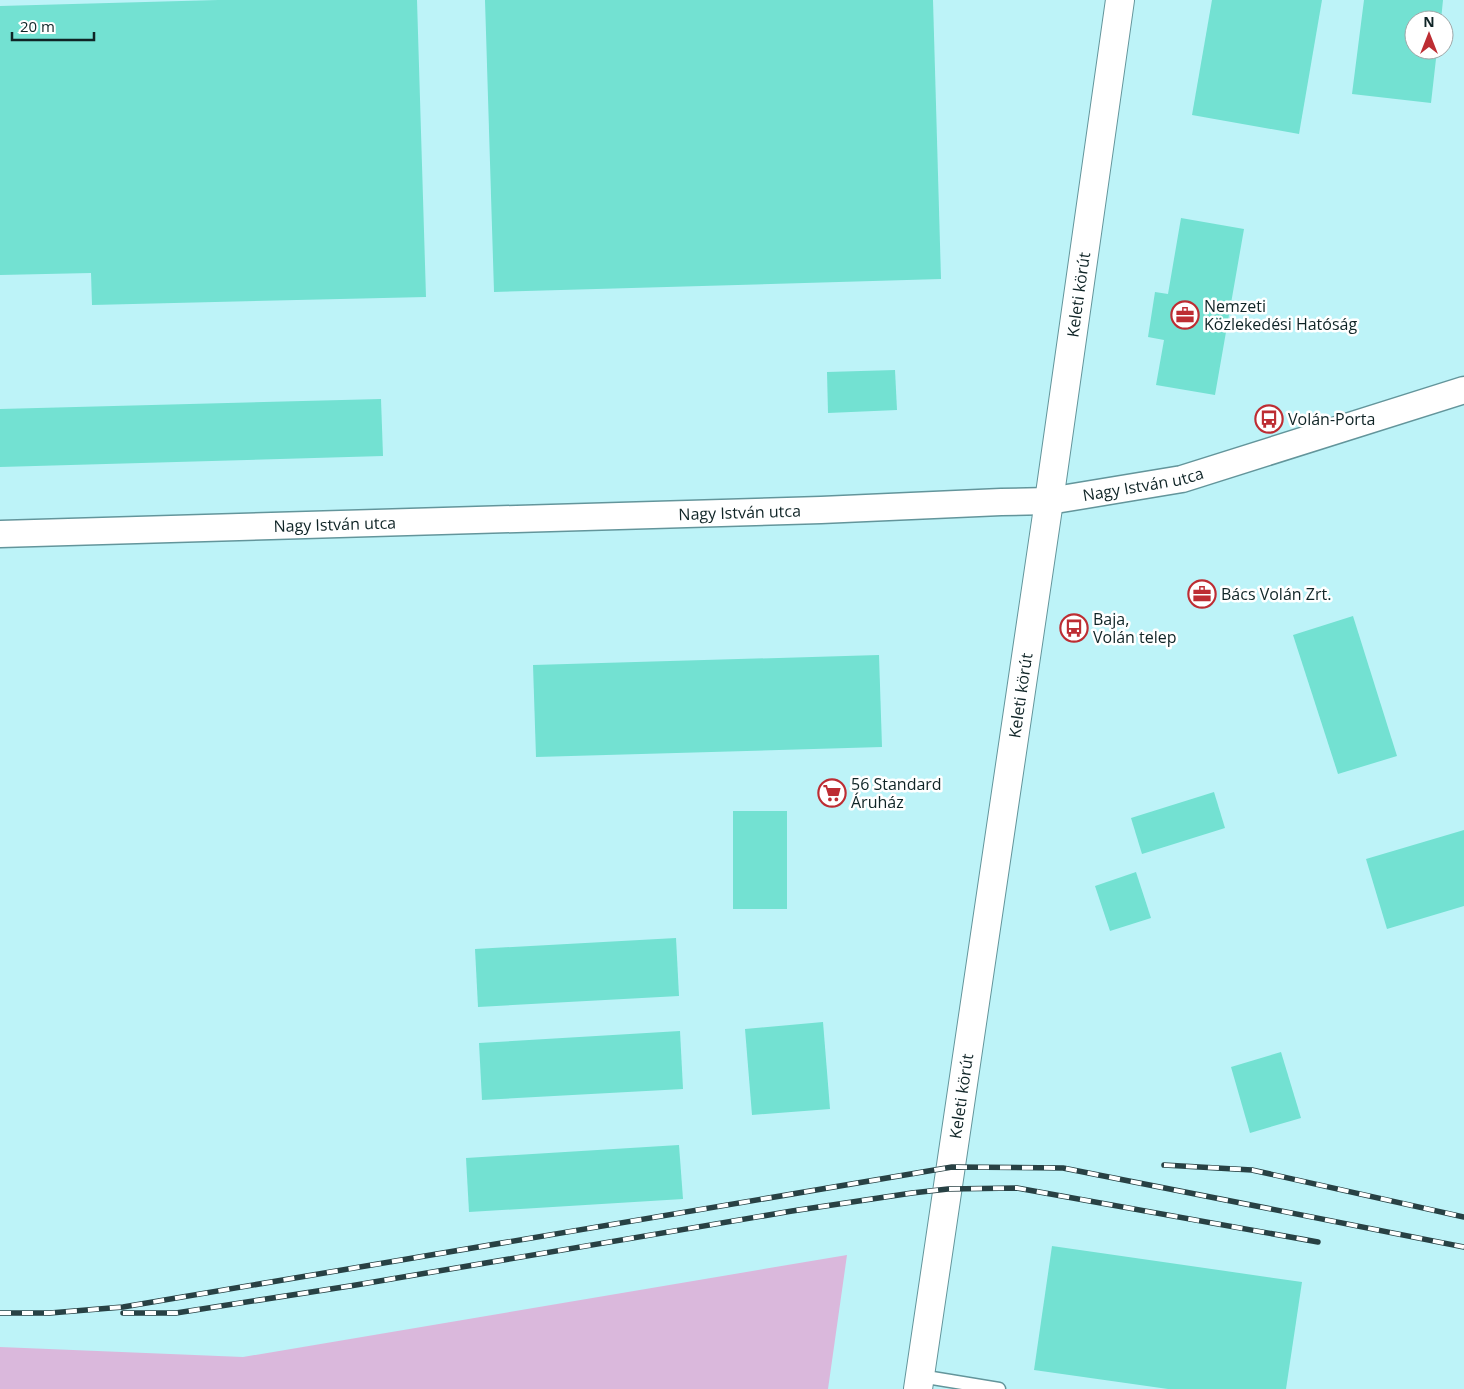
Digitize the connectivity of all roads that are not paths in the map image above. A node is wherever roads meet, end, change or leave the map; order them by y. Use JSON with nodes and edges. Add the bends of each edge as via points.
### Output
{"nodes":[{"id":1,"x":1120,"y":0,"type":"edge"},
{"id":2,"x":1464,"y":390,"type":"edge"},
{"id":3,"x":1049,"y":501,"type":"junction"},
{"id":4,"x":0,"y":534,"type":"edge"},
{"id":5,"x":919,"y":1382,"type":"edge"},
{"id":6,"x":998,"y":1389,"type":"edge"}],
"edges":[{"from":1,"to":3,"type":"main road","name":"Keleti körút"},
{"from":2,"to":3,"type":"street","name":"Nagy István utca","via":[[1182,479]]},
{"from":3,"to":4,"type":"street","name":"Nagy István utca"},
{"from":3,"to":5,"type":"main road","name":"Keleti körút"},
{"from":5,"to":6,"type":"lane"}]}
